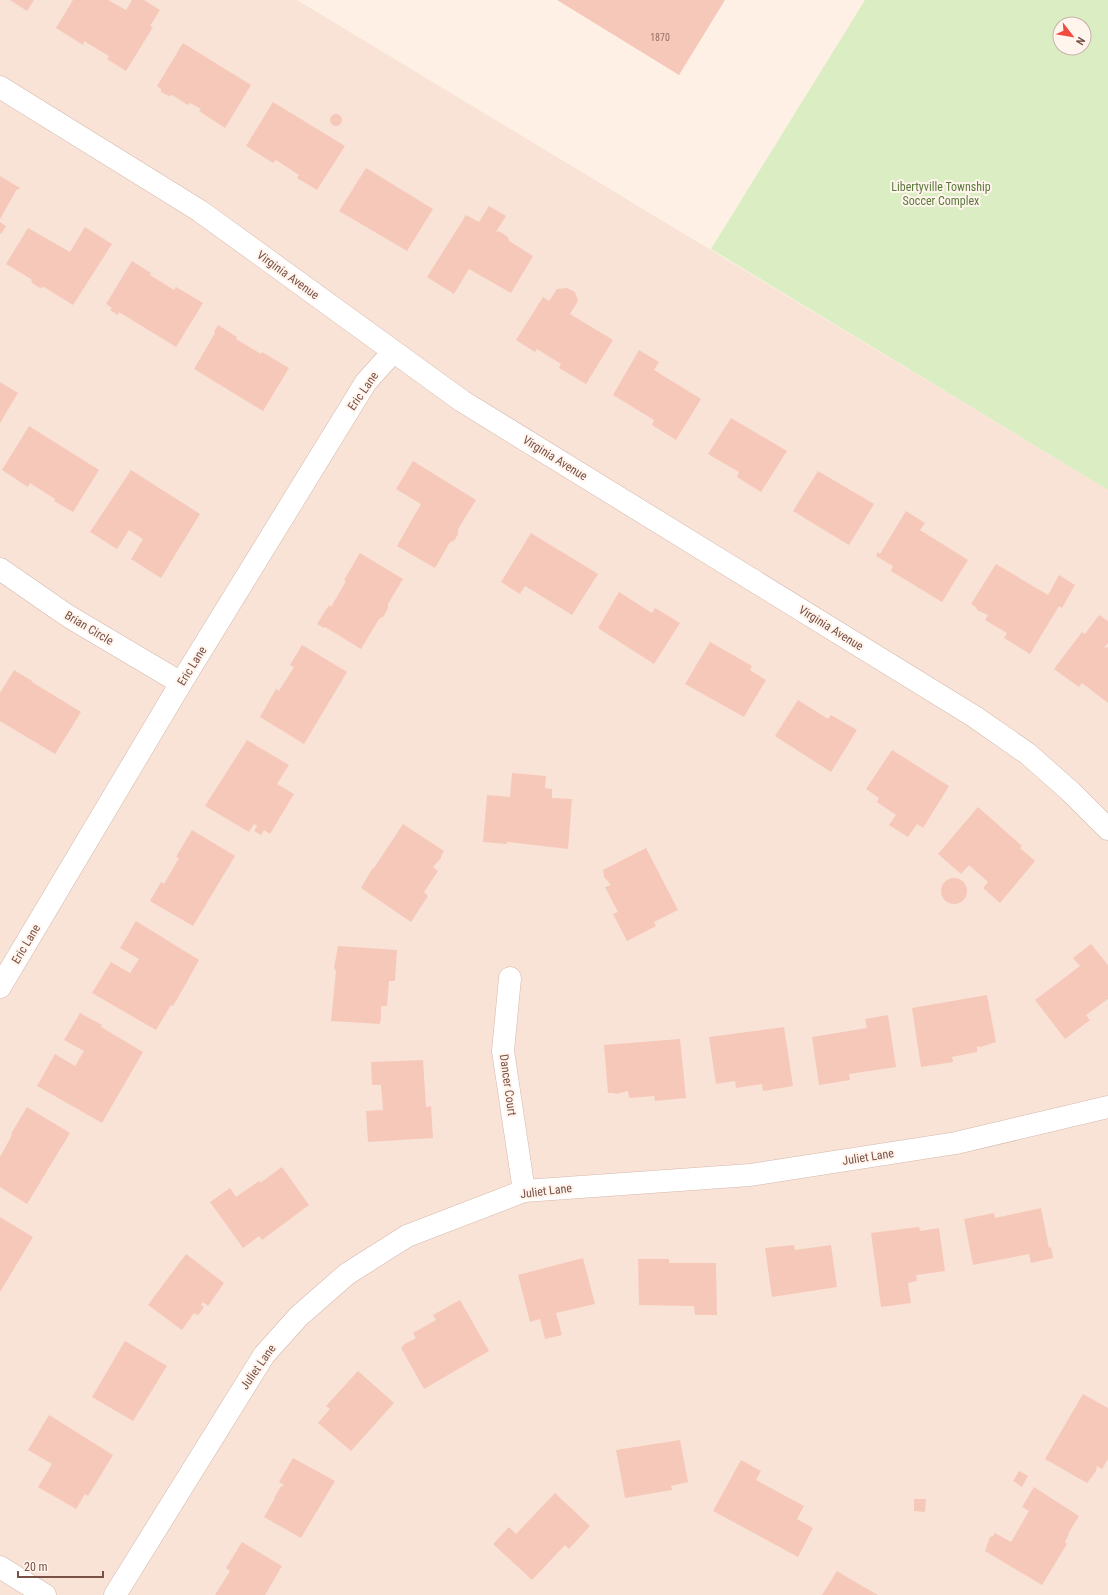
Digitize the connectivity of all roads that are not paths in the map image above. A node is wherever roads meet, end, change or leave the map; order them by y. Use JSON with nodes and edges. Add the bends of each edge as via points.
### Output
{"nodes":[{"id":1,"x":0,"y":87,"type":"edge"},
{"id":2,"x":393,"y":352,"type":"junction"},
{"id":3,"x":0,"y":569,"type":"edge"},
{"id":4,"x":181,"y":683,"type":"junction"},
{"id":5,"x":1108,"y":829,"type":"edge"},
{"id":6,"x":510,"y":978,"type":"dead end"},
{"id":7,"x":0,"y":988,"type":"edge"},
{"id":8,"x":1108,"y":1108,"type":"edge"},
{"id":9,"x":524,"y":1191,"type":"junction"},
{"id":10,"x":0,"y":1567,"type":"edge"},
{"id":11,"x":45,"y":1595,"type":"edge"},
{"id":12,"x":115,"y":1595,"type":"edge"}],
"edges":[{"from":1,"to":2,"type":"street","name":"Virginia Avenue","via":[[200,211]]},
{"from":2,"to":4,"type":"street","name":"Eric Lane","via":[[366,382]]},
{"from":2,"to":5,"type":"street","name":"Virginia Avenue","via":[[462,401],[975,717],[1028,754]]},
{"from":3,"to":4,"type":"street","name":"Brian Circle","via":[[68,616]]},
{"from":4,"to":7,"type":"street","name":"Eric Lane"},
{"from":6,"to":9,"type":"street","name":"Dancer Court","via":[[503,1051]]},
{"from":8,"to":9,"type":"street","name":"Juliet Lane","via":[[956,1143],[750,1175]]},
{"from":9,"to":12,"type":"street","name":"Juliet Lane","via":[[407,1236],[347,1274],[299,1316],[264,1355]]},
{"from":10,"to":11,"type":"street"}]}
